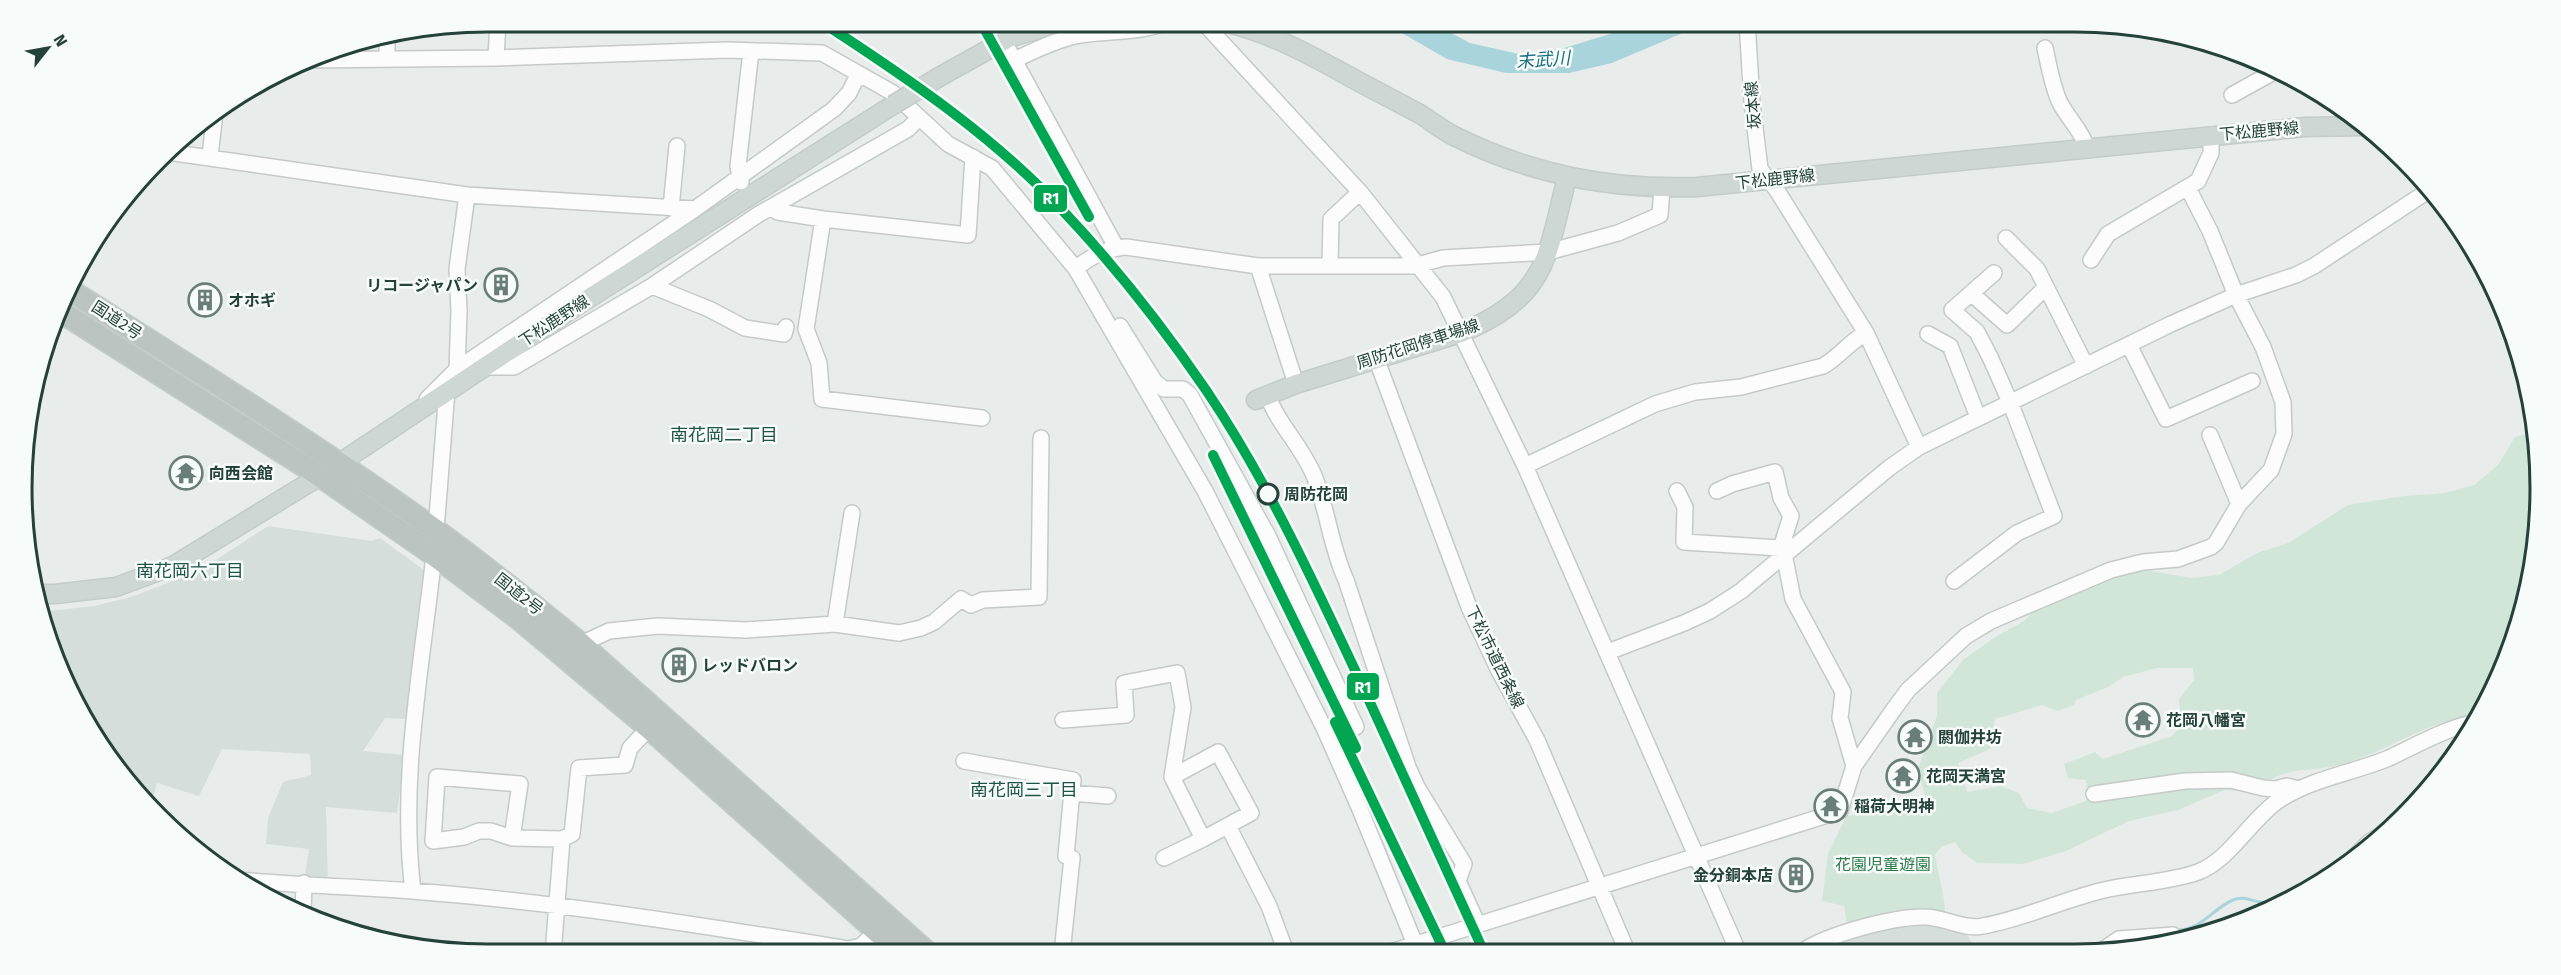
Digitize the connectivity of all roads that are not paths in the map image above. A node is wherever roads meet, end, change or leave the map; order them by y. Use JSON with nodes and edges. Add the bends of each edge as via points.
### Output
{"nodes":[{"id":1,"x":496,"y":32,"type":"edge"},
{"id":2,"x":1029,"y":32,"type":"edge"},
{"id":3,"x":1115,"y":32,"type":"edge"},
{"id":4,"x":1212,"y":32,"type":"edge"},
{"id":5,"x":1255,"y":32,"type":"edge"},
{"id":6,"x":1748,"y":32,"type":"edge"},
{"id":7,"x":387,"y":43,"type":"edge"},
{"id":8,"x":2044,"y":48,"type":"dead end"},
{"id":9,"x":751,"y":51,"type":"junction"},
{"id":10,"x":495,"y":58,"type":"junction"},
{"id":11,"x":333,"y":59,"type":"edge"},
{"id":12,"x":387,"y":59,"type":"junction"},
{"id":13,"x":858,"y":75,"type":"junction"},
{"id":14,"x":2267,"y":75,"type":"edge"},
{"id":15,"x":2232,"y":95,"type":"dead end"},
{"id":16,"x":919,"y":118,"type":"junction"},
{"id":17,"x":214,"y":123,"type":"edge"},
{"id":18,"x":2351,"y":126,"type":"edge"},
{"id":19,"x":2211,"y":135,"type":"junction"},
{"id":20,"x":677,"y":146,"type":"dead end"},
{"id":21,"x":2087,"y":148,"type":"junction"},
{"id":22,"x":178,"y":153,"type":"edge"},
{"id":23,"x":210,"y":156,"type":"junction"},
{"id":24,"x":973,"y":157,"type":"junction"},
{"id":25,"x":1567,"y":177,"type":"junction"},
{"id":26,"x":1768,"y":179,"type":"junction"},
{"id":27,"x":740,"y":181,"type":"junction"},
{"id":28,"x":1662,"y":188,"type":"junction"},
{"id":29,"x":2188,"y":188,"type":"junction"},
{"id":30,"x":1360,"y":192,"type":"junction"},
{"id":31,"x":467,"y":195,"type":"junction"},
{"id":32,"x":2422,"y":195,"type":"edge"},
{"id":33,"x":671,"y":208,"type":"junction"},
{"id":34,"x":695,"y":209,"type":"junction"},
{"id":35,"x":762,"y":210,"type":"junction"},
{"id":36,"x":823,"y":219,"type":"junction"},
{"id":37,"x":2006,"y":238,"type":"dead end"},
{"id":38,"x":1116,"y":248,"type":"junction"},
{"id":39,"x":1548,"y":252,"type":"junction"},
{"id":40,"x":2091,"y":260,"type":"dead end"},
{"id":41,"x":1420,"y":265,"type":"junction"},
{"id":42,"x":1258,"y":266,"type":"junction"},
{"id":43,"x":1330,"y":266,"type":"junction"},
{"id":44,"x":1076,"y":268,"type":"junction"},
{"id":45,"x":1994,"y":273,"type":"dead end"},
{"id":46,"x":652,"y":286,"type":"junction"},
{"id":47,"x":2046,"y":287,"type":"junction"},
{"id":48,"x":75,"y":294,"type":"edge"},
{"id":49,"x":1972,"y":294,"type":"junction"},
{"id":50,"x":2236,"y":295,"type":"junction"},
{"id":51,"x":65,"y":315,"type":"edge"},
{"id":52,"x":1107,"y":321,"type":"junction"},
{"id":53,"x":786,"y":327,"type":"dead end"},
{"id":54,"x":1461,"y":333,"type":"junction"},
{"id":55,"x":1866,"y":333,"type":"junction"},
{"id":56,"x":1928,"y":334,"type":"dead end"},
{"id":57,"x":2129,"y":345,"type":"junction"},
{"id":58,"x":1376,"y":358,"type":"junction"},
{"id":59,"x":2086,"y":366,"type":"junction"},
{"id":60,"x":484,"y":367,"type":"junction"},
{"id":61,"x":457,"y":369,"type":"junction"},
{"id":62,"x":2252,"y":381,"type":"dead end"},
{"id":63,"x":1296,"y":384,"type":"junction"},
{"id":64,"x":447,"y":390,"type":"junction"},
{"id":65,"x":1261,"y":397,"type":"joint"},
{"id":66,"x":2010,"y":402,"type":"junction"},
{"id":67,"x":417,"y":410,"type":"junction"},
{"id":68,"x":1978,"y":417,"type":"junction"},
{"id":69,"x":981,"y":418,"type":"dead end"},
{"id":70,"x":2210,"y":435,"type":"dead end"},
{"id":71,"x":1041,"y":438,"type":"dead end"},
{"id":72,"x":1919,"y":447,"type":"junction"},
{"id":73,"x":339,"y":462,"type":"junction"},
{"id":74,"x":1525,"y":466,"type":"junction"},
{"id":75,"x":320,"y":476,"type":"junction"},
{"id":76,"x":1677,"y":491,"type":"dead end"},
{"id":77,"x":1717,"y":491,"type":"dead end"},
{"id":78,"x":2239,"y":504,"type":"junction"},
{"id":79,"x":852,"y":513,"type":"dead end"},
{"id":80,"x":436,"y":530,"type":"junction"},
{"id":81,"x":1782,"y":551,"type":"junction"},
{"id":82,"x":434,"y":555,"type":"junction"},
{"id":83,"x":1954,"y":581,"type":"dead end"},
{"id":84,"x":44,"y":594,"type":"edge"},
{"id":85,"x":835,"y":624,"type":"junction"},
{"id":86,"x":581,"y":644,"type":"junction"},
{"id":87,"x":1608,"y":652,"type":"junction"},
{"id":88,"x":1063,"y":720,"type":"dead end"},
{"id":89,"x":2462,"y":726,"type":"edge"},
{"id":90,"x":1356,"y":727,"type":"dead end"},
{"id":91,"x":649,"y":728,"type":"junction"},
{"id":92,"x":964,"y":761,"type":"dead end"},
{"id":93,"x":1854,"y":766,"type":"junction"},
{"id":94,"x":1172,"y":777,"type":"junction"},
{"id":95,"x":2298,"y":789,"type":"junction"},
{"id":96,"x":1071,"y":793,"type":"junction"},
{"id":97,"x":2094,"y":794,"type":"dead end"},
{"id":98,"x":1108,"y":796,"type":"dead end"},
{"id":99,"x":1228,"y":826,"type":"junction"},
{"id":100,"x":512,"y":838,"type":"junction"},
{"id":101,"x":1203,"y":838,"type":"junction"},
{"id":102,"x":562,"y":839,"type":"junction"},
{"id":103,"x":1697,"y":857,"type":"junction"},
{"id":104,"x":1164,"y":858,"type":"dead end"},
{"id":105,"x":257,"y":881,"type":"edge"},
{"id":106,"x":304,"y":883,"type":"junction"},
{"id":107,"x":1600,"y":887,"type":"junction"},
{"id":108,"x":413,"y":891,"type":"junction"},
{"id":109,"x":303,"y":904,"type":"edge"},
{"id":110,"x":557,"y":908,"type":"junction"},
{"id":111,"x":1478,"y":925,"type":"junction"},
{"id":112,"x":878,"y":930,"type":"junction"},
{"id":113,"x":2153,"y":936,"type":"edge"},
{"id":114,"x":2116,"y":942,"type":"edge"},
{"id":115,"x":554,"y":944,"type":"edge"},
{"id":116,"x":818,"y":944,"type":"edge"},
{"id":117,"x":863,"y":944,"type":"edge"},
{"id":118,"x":892,"y":944,"type":"edge"},
{"id":119,"x":918,"y":944,"type":"edge"},
{"id":120,"x":1063,"y":944,"type":"edge"},
{"id":121,"x":1283,"y":944,"type":"edge"},
{"id":122,"x":1423,"y":944,"type":"edge"},
{"id":123,"x":1429,"y":944,"type":"edge"},
{"id":124,"x":1624,"y":944,"type":"edge"},
{"id":125,"x":1735,"y":944,"type":"edge"},
{"id":126,"x":1818,"y":944,"type":"edge"}],
"edges":[{"from":1,"to":10,"type":"street"},
{"from":2,"to":60,"type":"main road","name":"下松鹿野線","bridge":true,"via":[[1009,38],[893,105]]},
{"from":3,"to":38,"type":"street","via":[[1078,36],[1011,54]]},
{"from":4,"to":30,"type":"street"},
{"from":5,"to":25,"type":"main road","name":"下松鹿野線","via":[[1300,49],[1452,135]]},
{"from":6,"to":26,"type":"street","name":"坂本線","via":[[1760,169]]},
{"from":7,"to":12,"type":"street"},
{"from":8,"to":21,"type":"street","via":[[2061,104]]},
{"from":9,"to":10,"type":"street"},
{"from":9,"to":13,"type":"street","via":[[822,53]]},
{"from":9,"to":27,"type":"street"},
{"from":10,"to":12,"type":"street"},
{"from":11,"to":12,"type":"street"},
{"from":13,"to":16,"type":"street","via":[[893,93]]},
{"from":13,"to":27,"type":"street","via":[[849,93],[834,109]]},
{"from":14,"to":15,"type":"street"},
{"from":16,"to":24,"type":"street","via":[[948,144]]},
{"from":16,"to":35,"type":"street","via":[[908,129]]},
{"from":17,"to":23,"type":"street"},
{"from":18,"to":19,"type":"main road","name":"下松鹿野線"},
{"from":19,"to":21,"type":"main road","name":"下松鹿野線"},
{"from":19,"to":29,"type":"street","via":[[2206,166],[2198,181]]},
{"from":20,"to":33,"type":"street"},
{"from":21,"to":26,"type":"main road","name":"下松鹿野線"},
{"from":22,"to":23,"type":"street"},
{"from":23,"to":31,"type":"street"},
{"from":24,"to":36,"type":"street","via":[[968,236]]},
{"from":24,"to":44,"type":"street","via":[[992,168]]},
{"from":25,"to":28,"type":"main road","name":"下松鹿野線"},
{"from":25,"to":39,"type":"main road","name":"周防花岡停車場線"},
{"from":26,"to":28,"type":"main road","name":"下松鹿野線"},
{"from":26,"to":55,"type":"street","name":"坂本線"},
{"from":27,"to":34,"type":"street"},
{"from":28,"to":39,"type":"street","via":[[1660,214],[1618,233]]},
{"from":29,"to":40,"type":"street","via":[[2108,234]]},
{"from":29,"to":50,"type":"street"},
{"from":30,"to":41,"type":"street"},
{"from":30,"to":43,"type":"street","via":[[1331,219]]},
{"from":31,"to":33,"type":"street"},
{"from":31,"to":61,"type":"street","via":[[457,269]]},
{"from":32,"to":50,"type":"street","via":[[2314,266]]},
{"from":33,"to":34,"type":"street"},
{"from":34,"to":61,"type":"street"},
{"from":35,"to":36,"type":"street"},
{"from":35,"to":46,"type":"street"},
{"from":36,"to":69,"type":"street","via":[[806,329],[819,363],[822,399]]},
{"from":37,"to":47,"type":"street","via":[[2037,269]]},
{"from":38,"to":42,"type":"street"},
{"from":38,"to":44,"type":"street"},
{"from":39,"to":41,"type":"street","via":[[1443,258]]},
{"from":39,"to":54,"type":"main road","name":"周防花岡停車場線","via":[[1539,274],[1511,306]]},
{"from":41,"to":43,"type":"street"},
{"from":41,"to":54,"type":"street","via":[[1443,297]]},
{"from":42,"to":43,"type":"street"},
{"from":42,"to":63,"type":"street"},
{"from":44,"to":52,"type":"street"},
{"from":45,"to":49,"type":"street"},
{"from":46,"to":53,"type":"street","via":[[745,328],[784,334]]},
{"from":46,"to":60,"type":"street","via":[[514,367]]},
{"from":47,"to":49,"type":"street","via":[[2007,325]]},
{"from":47,"to":59,"type":"street"},
{"from":48,"to":73,"type":"highway","name":"国道2号"},
{"from":49,"to":66,"type":"street","via":[[1952,310],[1977,332]]},
{"from":50,"to":57,"type":"street"},
{"from":50,"to":78,"type":"street","via":[[2263,347],[2285,411],[2284,434],[2271,470]]},
{"from":51,"to":75,"type":"highway","name":"国道2号"},
{"from":52,"to":90,"type":"street","via":[[1119,325],[1155,382],[1164,389],[1183,389],[1190,395],[1268,536]]},
{"from":52,"to":122,"type":"street","via":[[1205,491],[1315,710]]},
{"from":54,"to":58,"type":"main road","name":"周防花岡停車場線"},
{"from":54,"to":74,"type":"street"},
{"from":55,"to":72,"type":"street","name":"坂本線"},
{"from":55,"to":74,"type":"street","via":[[1823,366],[1655,404]]},
{"from":56,"to":68,"type":"street","via":[[1950,346]]},
{"from":57,"to":59,"type":"street"},
{"from":57,"to":62,"type":"street","via":[[2166,419]]},
{"from":58,"to":63,"type":"main road","name":"周防花岡停車場線"},
{"from":58,"to":107,"type":"street","name":"下松市道西条線","via":[[1469,607],[1537,740]]},
{"from":59,"to":66,"type":"street"},
{"from":60,"to":64,"type":"main road","name":"下松鹿野線"},
{"from":61,"to":67,"type":"street"},
{"from":63,"to":65,"type":"main road","name":"周防花岡停車場線"},
{"from":64,"to":67,"type":"main road","name":"下松鹿野線"},
{"from":64,"to":80,"type":"street"},
{"from":65,"to":111,"type":"street","via":[[1304,455],[1315,478],[1336,559],[1408,767],[1464,864],[1458,881]]},
{"from":66,"to":68,"type":"street"},
{"from":66,"to":83,"type":"street","via":[[2054,516],[2017,532]]},
{"from":67,"to":73,"type":"main road","name":"下松鹿野線"},
{"from":68,"to":72,"type":"street"},
{"from":70,"to":78,"type":"street"},
{"from":71,"to":85,"type":"street","via":[[1039,597],[983,600],[971,605],[961,599],[934,622],[898,633]]},
{"from":72,"to":81,"type":"street"},
{"from":73,"to":75,"type":"main road","name":"下松鹿野線"},
{"from":73,"to":80,"type":"highway","name":"国道2号"},
{"from":74,"to":87,"type":"street"},
{"from":75,"to":82,"type":"highway","name":"国道2号"},
{"from":75,"to":84,"type":"main road","name":"下松鹿野線","via":[[173,566],[116,587]]},
{"from":76,"to":81,"type":"street","via":[[1685,507],[1684,542]]},
{"from":77,"to":81,"type":"street","via":[[1774,472],[1791,516]]},
{"from":78,"to":93,"type":"street","via":[[2211,547],[2178,559],[2111,570],[1991,621],[1966,636],[1908,690]]},
{"from":79,"to":85,"type":"street"},
{"from":80,"to":86,"type":"highway","name":"国道2号"},
{"from":81,"to":87,"type":"street","via":[[1741,591],[1710,611]]},
{"from":81,"to":93,"type":"street","via":[[1793,599],[1843,692],[1840,717]]},
{"from":82,"to":91,"type":"highway","name":"国道2号","via":[[519,619]]},
{"from":82,"to":108,"type":"street","via":[[409,770],[407,809]]},
{"from":85,"to":86,"type":"street","via":[[746,630],[658,626],[609,631]]},
{"from":86,"to":119,"type":"highway","name":"国道2号"},
{"from":87,"to":103,"type":"street"},
{"from":88,"to":94,"type":"street","via":[[1126,715],[1124,683],[1177,673],[1183,707]]},
{"from":89,"to":95,"type":"street","via":[[2427,738],[2387,759]]},
{"from":91,"to":102,"type":"street","via":[[630,748],[625,765],[579,768],[572,834]]},
{"from":91,"to":112,"type":"highway","name":"国道2号"},
{"from":92,"to":96,"type":"street","via":[[1073,780]]},
{"from":93,"to":103,"type":"street","via":[[1840,811]]},
{"from":94,"to":99,"type":"street","via":[[1218,752],[1251,813]]},
{"from":94,"to":101,"type":"street"},
{"from":95,"to":97,"type":"street","via":[[2263,788],[2231,780],[2185,781]]},
{"from":95,"to":126,"type":"street","via":[[2277,801],[2216,861],[2197,873],[2099,891],[2038,913],[1980,927],[1926,917],[1903,919]]},
{"from":96,"to":98,"type":"street"},
{"from":96,"to":120,"type":"street","via":[[1066,856],[1072,858]]},
{"from":99,"to":101,"type":"street"},
{"from":99,"to":121,"type":"street","via":[[1269,906]]},
{"from":100,"to":100,"type":"street","via":[[479,831],[433,841],[436,777],[520,784]]},
{"from":100,"to":102,"type":"street"},
{"from":101,"to":104,"type":"street"},
{"from":102,"to":110,"type":"street"},
{"from":103,"to":107,"type":"street"},
{"from":103,"to":125,"type":"street"},
{"from":105,"to":106,"type":"street"},
{"from":106,"to":108,"type":"street"},
{"from":106,"to":109,"type":"street"},
{"from":107,"to":111,"type":"street"},
{"from":107,"to":124,"type":"street","name":"下松市道西条線"},
{"from":108,"to":110,"type":"street"},
{"from":110,"to":115,"type":"street"},
{"from":110,"to":116,"type":"street"},
{"from":111,"to":123,"type":"street"},
{"from":112,"to":117,"type":"street"},
{"from":112,"to":118,"type":"highway","name":"国道2号"},
{"from":113,"to":114,"type":"street"}]}
